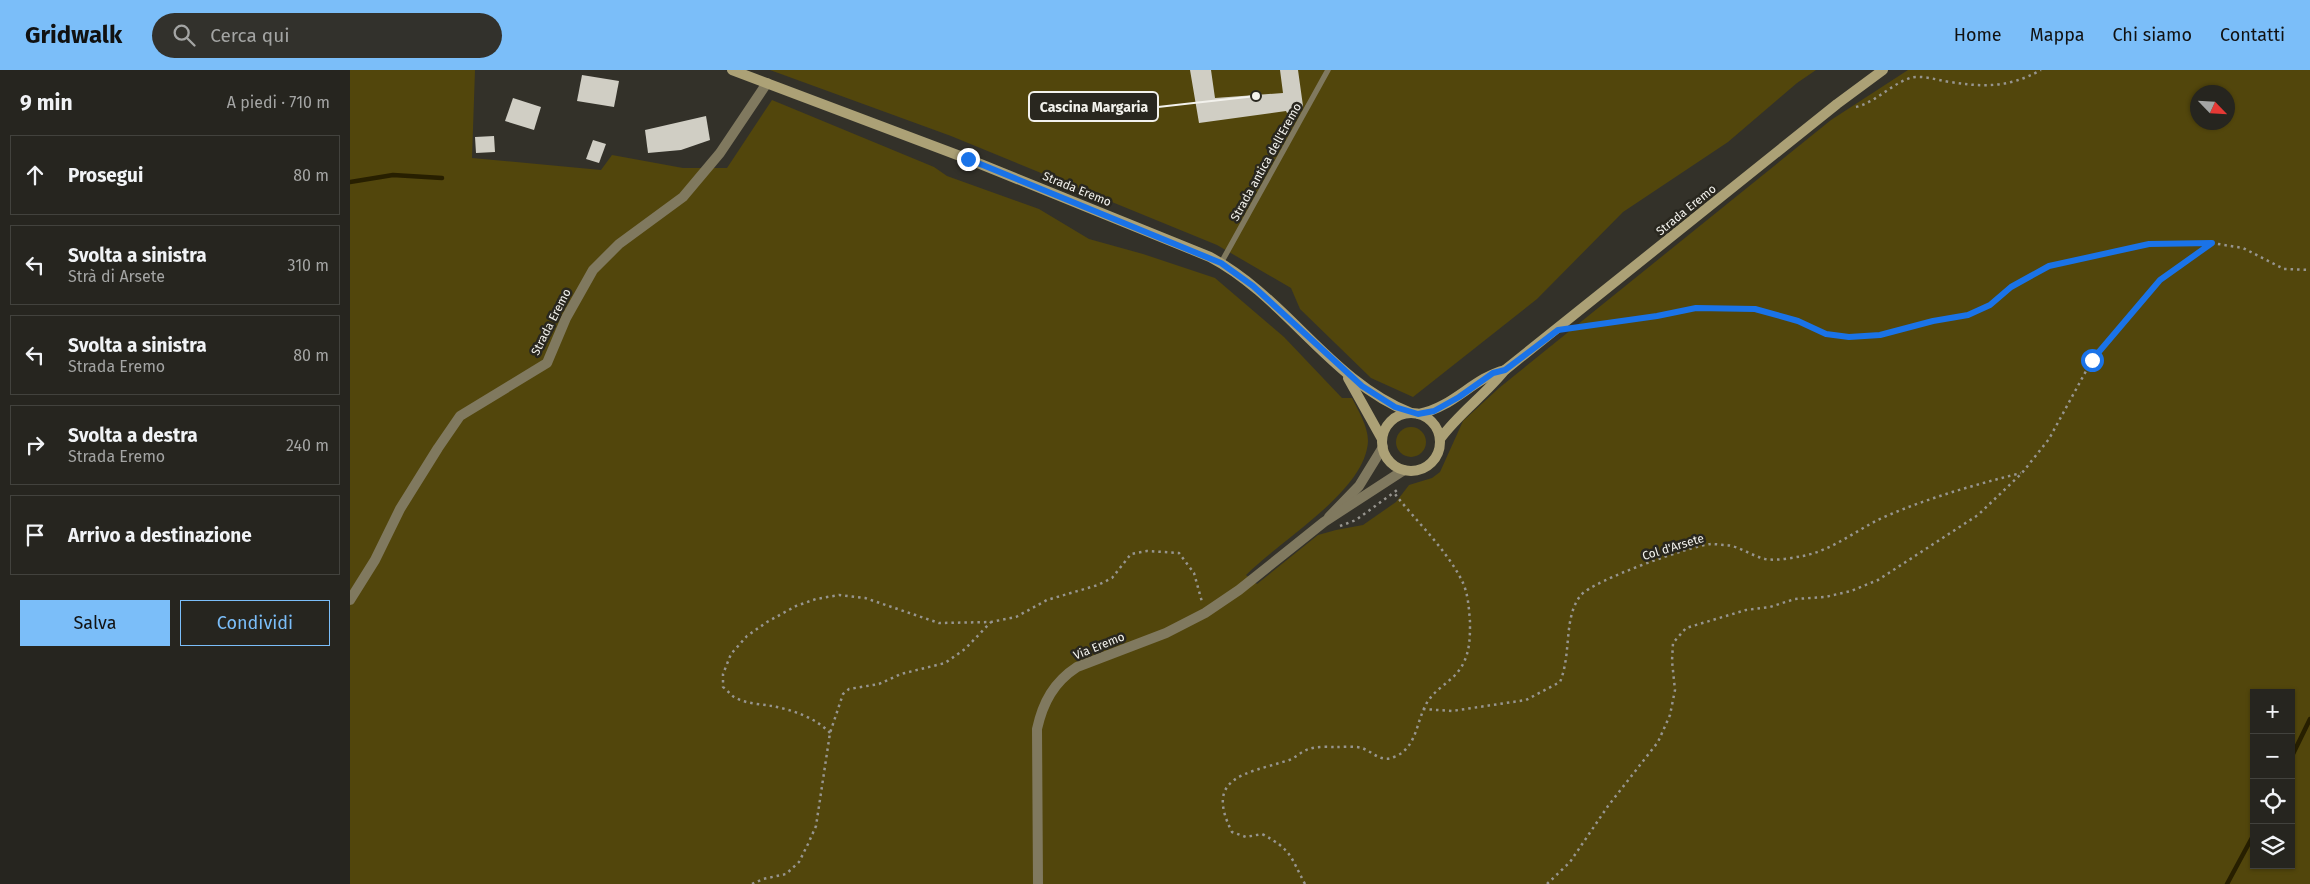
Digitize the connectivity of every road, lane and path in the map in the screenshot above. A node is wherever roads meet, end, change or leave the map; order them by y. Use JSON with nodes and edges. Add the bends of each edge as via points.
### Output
{"nodes":[{"id":1,"x":732,"y":70,"type":"edge"},
{"id":2,"x":1328,"y":70,"type":"edge"},
{"id":3,"x":1883,"y":70,"type":"edge"},
{"id":4,"x":2040,"y":70,"type":"edge"},
{"id":5,"x":766,"y":83,"type":"junction"},
{"id":6,"x":1837,"y":104,"type":"junction"},
{"id":7,"x":2212,"y":243,"type":"junction"},
{"id":8,"x":1221,"y":263,"type":"junction"},
{"id":9,"x":2310,"y":270,"type":"edge"},
{"id":10,"x":1558,"y":330,"type":"junction"},
{"id":11,"x":1505,"y":370,"type":"junction"},
{"id":12,"x":1345,"y":372,"type":"junction"},
{"id":13,"x":1415,"y":414,"type":"junction"},
{"id":14,"x":1440,"y":439,"type":"junction"},
{"id":15,"x":1382,"y":443,"type":"junction"},
{"id":16,"x":1404,"y":470,"type":"junction"},
{"id":17,"x":2022,"y":473,"type":"junction"},
{"id":18,"x":1394,"y":494,"type":"dead end"},
{"id":19,"x":1324,"y":522,"type":"junction"},
{"id":20,"x":350,"y":600,"type":"edge"},
{"id":21,"x":1205,"y":613,"type":"junction"},
{"id":22,"x":991,"y":622,"type":"junction"},
{"id":23,"x":1423,"y":709,"type":"junction"},
{"id":24,"x":830,"y":734,"type":"junction"},
{"id":25,"x":752,"y":884,"type":"edge"},
{"id":26,"x":1038,"y":884,"type":"edge"},
{"id":27,"x":1305,"y":884,"type":"edge"},
{"id":28,"x":1547,"y":884,"type":"edge"}],
"edges":[{"from":1,"to":5,"type":"main road","name":"Strada Eremo"},
{"from":2,"to":8,"type":"lane","name":"Strada antica dell'Eremo"},
{"from":3,"to":6,"type":"main road","name":"Strada Eremo"},
{"from":4,"to":6,"type":"path","via":[[2031,76],[1992,86],[1910,78],[1868,104],[1849,108]]},
{"from":5,"to":8,"type":"main road","name":"Strada Eremo","via":[[977,162]]},
{"from":5,"to":20,"type":"street","name":"Strada Eremo","via":[[720,153],[683,197],[619,244],[593,270],[566,318],[547,363],[460,416],[400,509],[375,560]]},
{"from":6,"to":10,"type":"main road","name":"Strada Eremo"},
{"from":7,"to":9,"type":"path","via":[[2243,248],[2284,269]]},
{"from":7,"to":10,"type":"path","via":[[2149,244],[2049,266],[2011,287],[1990,305],[1968,315],[1880,335],[1849,337],[1826,334],[1798,321],[1755,309],[1696,308]]},
{"from":7,"to":17,"type":"path","via":[[2160,280],[2092,360],[2050,439]]},
{"from":8,"to":12,"type":"main road","name":"Strada Eremo","via":[[1253,286]]},
{"from":10,"to":11,"type":"main road","name":"Strada Eremo"},
{"from":11,"to":13,"type":"main road","name":"Strada Eremo","via":[[1493,373],[1434,411]]},
{"from":11,"to":14,"type":"main road","name":"Strada Eremo"},
{"from":12,"to":13,"type":"main road","name":"Strada Eremo","via":[[1378,397]]},
{"from":12,"to":15,"type":"main road","name":"Strada Eremo"},
{"from":13,"to":14,"type":"main road","via":[[1432,422]]},
{"from":13,"to":15,"type":"main road","via":[[1395,418],[1388,424]]},
{"from":14,"to":16,"type":"main road","via":[[1436,457],[1430,464],[1422,469]]},
{"from":15,"to":16,"type":"main road","via":[[1389,460]]},
{"from":15,"to":19,"type":"street","name":"Via Eremo","via":[[1359,486]]},
{"from":16,"to":19,"type":"street","name":"Via Eremo"},
{"from":17,"to":23,"type":"path","name":"Col d'Arsete","via":[[1908,507],[1830,548],[1804,556],[1766,559],[1729,545],[1710,544],[1622,572],[1582,594],[1573,609],[1566,667],[1560,682],[1526,700],[1452,710]]},
{"from":17,"to":28,"type":"path","via":[[1978,515],[1878,580],[1834,595],[1795,599],[1686,628],[1673,643],[1675,690],[1670,715],[1658,742],[1570,862]]},
{"from":18,"to":23,"type":"path","via":[[1446,554],[1463,582],[1469,612],[1471,639],[1463,663],[1450,682],[1434,693]]},
{"from":19,"to":21,"type":"street","name":"Via Eremo"},
{"from":21,"to":22,"type":"path","via":[[1194,573],[1179,553],[1146,551],[1131,554],[1112,578],[1098,586],[1046,600],[1016,617]]},
{"from":21,"to":26,"type":"street","name":"Via Eremo","via":[[1166,633],[1078,667],[1065,675],[1052,690],[1040,711],[1037,729]]},
{"from":22,"to":24,"type":"path","via":[[965,649],[945,663],[901,674],[879,684],[849,688],[838,704]]},
{"from":22,"to":24,"type":"path","via":[[939,623],[865,598],[839,595],[796,606],[747,636],[731,654],[723,674],[723,686],[734,697],[806,716]]},
{"from":23,"to":27,"type":"path","via":[[1409,746],[1393,758],[1379,758],[1362,748],[1309,749],[1289,761],[1247,771],[1232,781],[1222,799],[1222,813],[1232,832],[1246,838],[1262,834],[1280,843],[1293,856]]},
{"from":24,"to":25,"type":"path","via":[[816,826],[799,862],[786,874]]}]}
